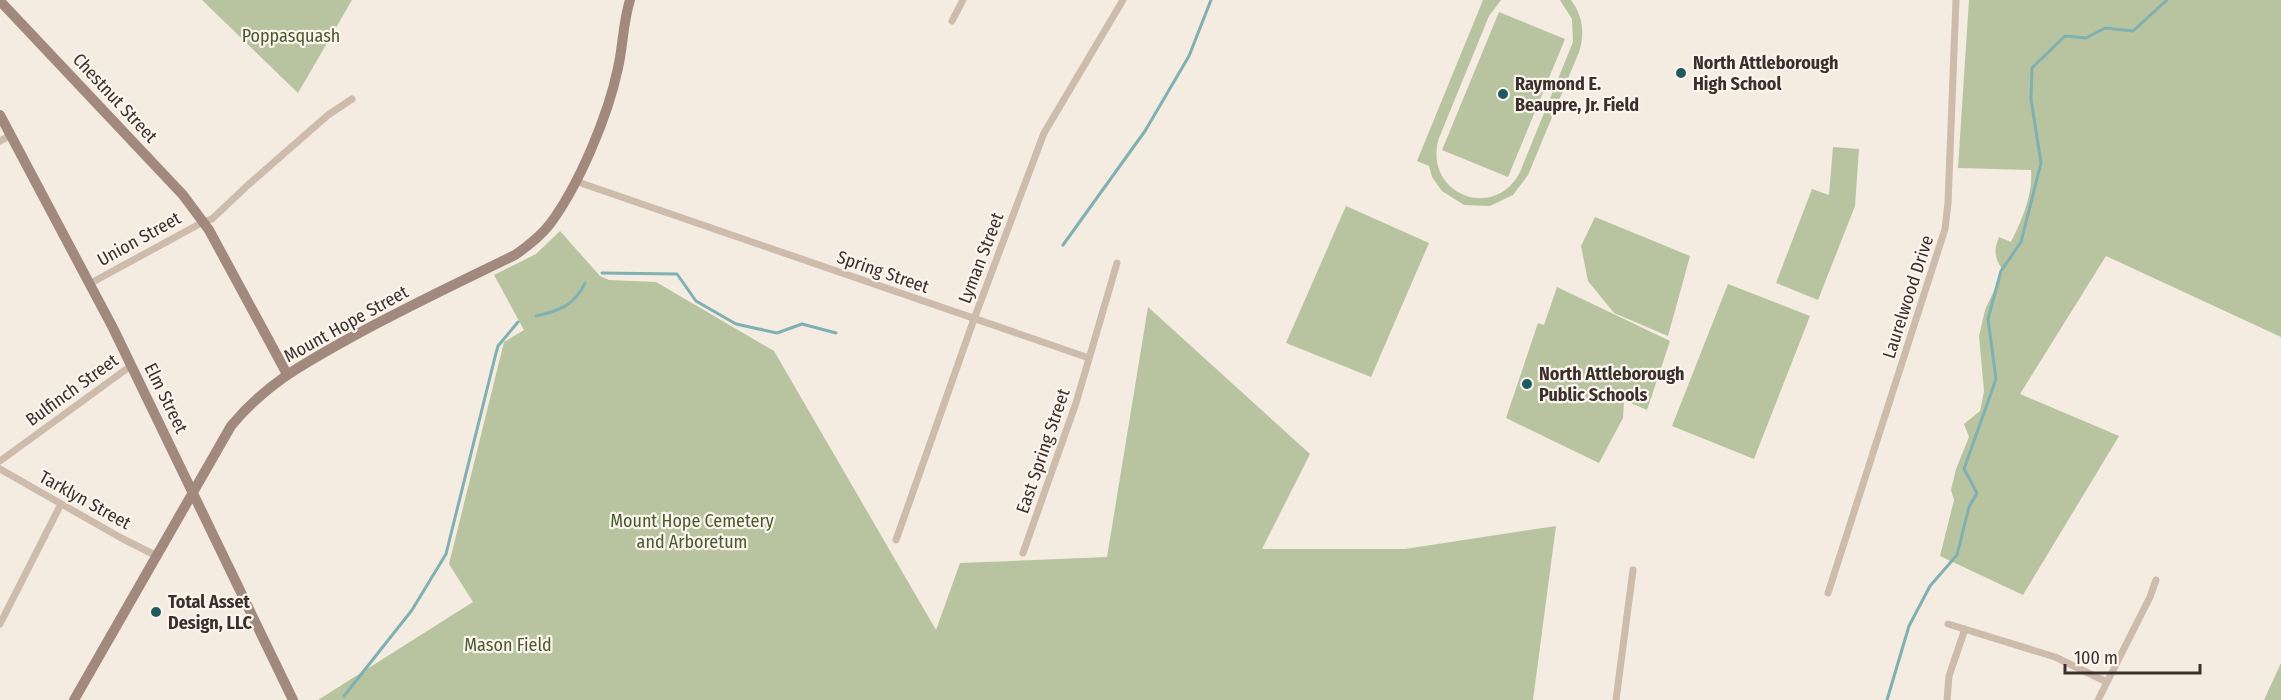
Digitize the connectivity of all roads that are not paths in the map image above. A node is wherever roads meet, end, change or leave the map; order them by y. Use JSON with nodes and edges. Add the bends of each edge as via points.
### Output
{"nodes":[{"id":1,"x":630,"y":0,"type":"edge"},
{"id":2,"x":963,"y":0,"type":"edge"},
{"id":3,"x":1124,"y":0,"type":"edge"},
{"id":4,"x":1956,"y":0,"type":"edge"},
{"id":5,"x":0,"y":1,"type":"edge"},
{"id":6,"x":952,"y":21,"type":"dead end"},
{"id":7,"x":352,"y":99,"type":"dead end"},
{"id":8,"x":0,"y":115,"type":"edge"},
{"id":9,"x":10,"y":135,"type":"junction"},
{"id":10,"x":0,"y":141,"type":"edge"},
{"id":11,"x":575,"y":181,"type":"junction"},
{"id":12,"x":203,"y":222,"type":"junction"},
{"id":13,"x":1117,"y":263,"type":"dead end"},
{"id":14,"x":90,"y":283,"type":"junction"},
{"id":15,"x":974,"y":319,"type":"junction"},
{"id":16,"x":1089,"y":357,"type":"junction"},
{"id":17,"x":132,"y":365,"type":"junction"},
{"id":18,"x":287,"y":374,"type":"junction"},
{"id":19,"x":0,"y":461,"type":"edge"},
{"id":20,"x":0,"y":469,"type":"edge"},
{"id":21,"x":193,"y":491,"type":"junction"},
{"id":22,"x":61,"y":504,"type":"junction"},
{"id":23,"x":896,"y":540,"type":"dead end"},
{"id":24,"x":1023,"y":553,"type":"dead end"},
{"id":25,"x":157,"y":556,"type":"junction"},
{"id":26,"x":1634,"y":570,"type":"dead end"},
{"id":27,"x":2156,"y":580,"type":"dead end"},
{"id":28,"x":1828,"y":593,"type":"dead end"},
{"id":29,"x":0,"y":624,"type":"edge"},
{"id":30,"x":1948,"y":624,"type":"dead end"},
{"id":31,"x":1965,"y":629,"type":"junction"},
{"id":32,"x":2107,"y":682,"type":"junction"},
{"id":33,"x":74,"y":700,"type":"edge"},
{"id":34,"x":293,"y":700,"type":"edge"},
{"id":35,"x":1616,"y":700,"type":"edge"},
{"id":36,"x":1947,"y":700,"type":"edge"},
{"id":37,"x":2098,"y":700,"type":"edge"}],
"edges":[{"from":1,"to":11,"type":"street","name":"Mount Hope Street","via":[[611,96]]},
{"from":2,"to":6,"type":"street"},
{"from":3,"to":15,"type":"street","name":"Lyman Street","via":[[1044,133]]},
{"from":4,"to":28,"type":"street","name":"Laurelwood Drive","via":[[1945,229]]},
{"from":5,"to":12,"type":"street","name":"Chestnut Street","via":[[183,195]]},
{"from":7,"to":12,"type":"street","via":[[328,115],[212,219]]},
{"from":8,"to":9,"type":"street","name":"Elm Street"},
{"from":9,"to":10,"type":"street"},
{"from":9,"to":14,"type":"street","name":"Elm Street"},
{"from":11,"to":15,"type":"street","name":"Spring Street"},
{"from":11,"to":18,"type":"street","name":"Mount Hope Street","via":[[548,226],[515,255]]},
{"from":12,"to":14,"type":"street","name":"Union Street"},
{"from":12,"to":18,"type":"street","name":"Chestnut Street"},
{"from":13,"to":16,"type":"street"},
{"from":14,"to":17,"type":"street","name":"Elm Street"},
{"from":15,"to":16,"type":"street","name":"Spring Street"},
{"from":15,"to":23,"type":"street","name":"Lyman Street"},
{"from":16,"to":24,"type":"street","name":"East Spring Street"},
{"from":17,"to":19,"type":"street","name":"Bulfinch Street"},
{"from":17,"to":21,"type":"street","name":"Elm Street"},
{"from":18,"to":21,"type":"street","name":"Mount Hope Street","via":[[250,404],[231,426]]},
{"from":20,"to":22,"type":"street","name":"Tarklyn Street"},
{"from":21,"to":25,"type":"street","name":"Mount Hope Street"},
{"from":21,"to":34,"type":"street","name":"Elm Street"},
{"from":22,"to":25,"type":"street","name":"Tarklyn Street"},
{"from":22,"to":29,"type":"street"},
{"from":25,"to":33,"type":"street","name":"Mount Hope Street"},
{"from":26,"to":35,"type":"street"},
{"from":27,"to":32,"type":"street"},
{"from":30,"to":31,"type":"street"},
{"from":31,"to":32,"type":"street","via":[[2055,657]]},
{"from":31,"to":36,"type":"street","via":[[1949,676]]},
{"from":32,"to":37,"type":"street"}]}
